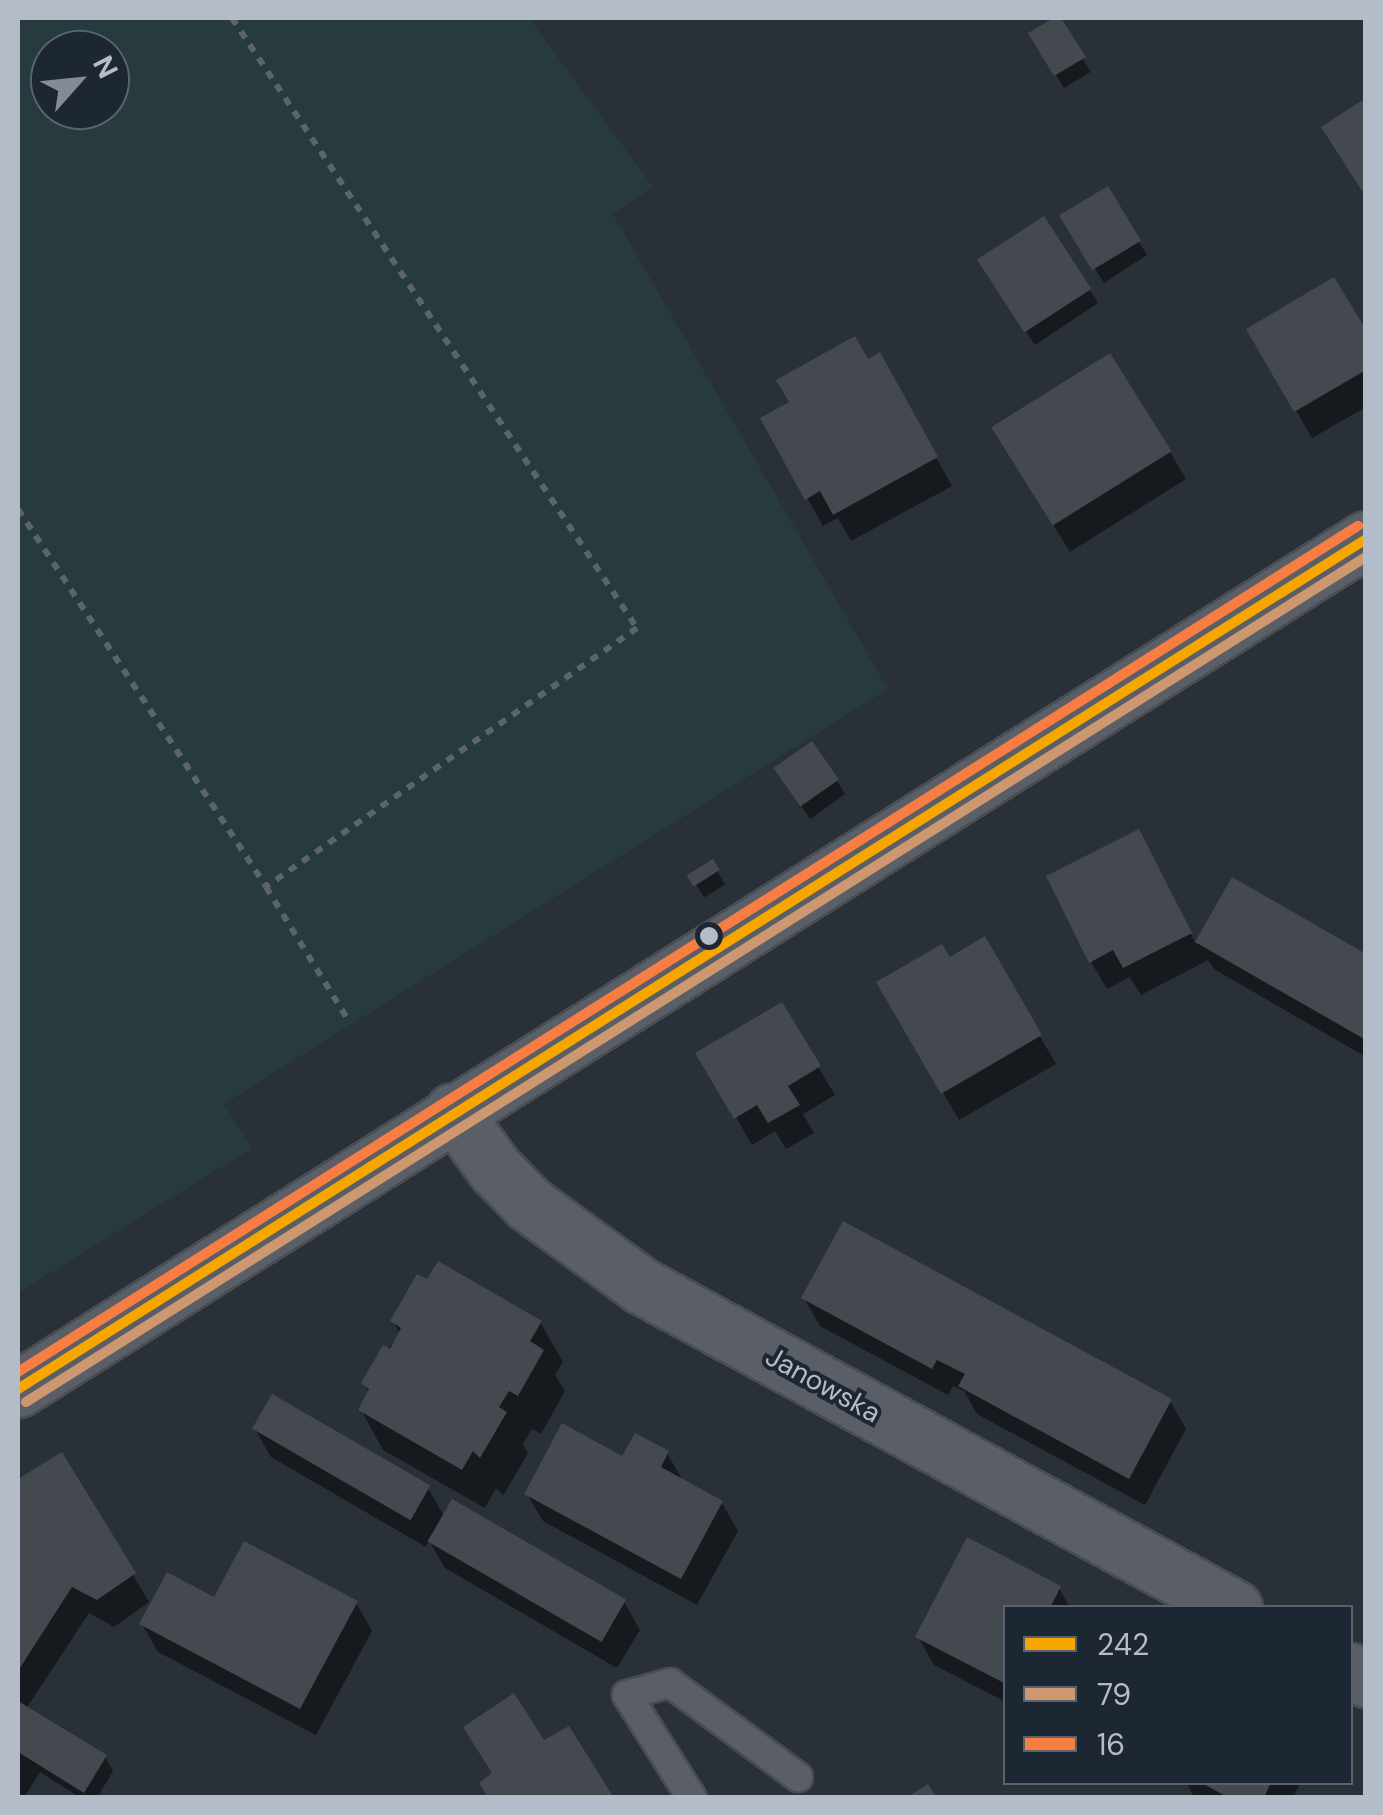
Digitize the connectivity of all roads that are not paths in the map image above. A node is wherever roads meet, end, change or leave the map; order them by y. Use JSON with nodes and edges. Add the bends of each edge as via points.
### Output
{"nodes":[{"id":1,"x":1366,"y":539,"type":"edge"},
{"id":2,"x":453,"y":1111,"type":"junction"},
{"id":3,"x":18,"y":1389,"type":"edge"},
{"id":4,"x":1228,"y":1605,"type":"edge"},
{"id":5,"x":798,"y":1776,"type":"dead end"},
{"id":6,"x":692,"y":1798,"type":"edge"}],
"edges":[{"from":1,"to":2,"type":"street"},
{"from":2,"to":3,"type":"street"},
{"from":2,"to":4,"type":"street","name":"Janowska","via":[[529,1204],[642,1286]]},
{"from":5,"to":6,"type":"lane","via":[[670,1684],[626,1695]]}]}
